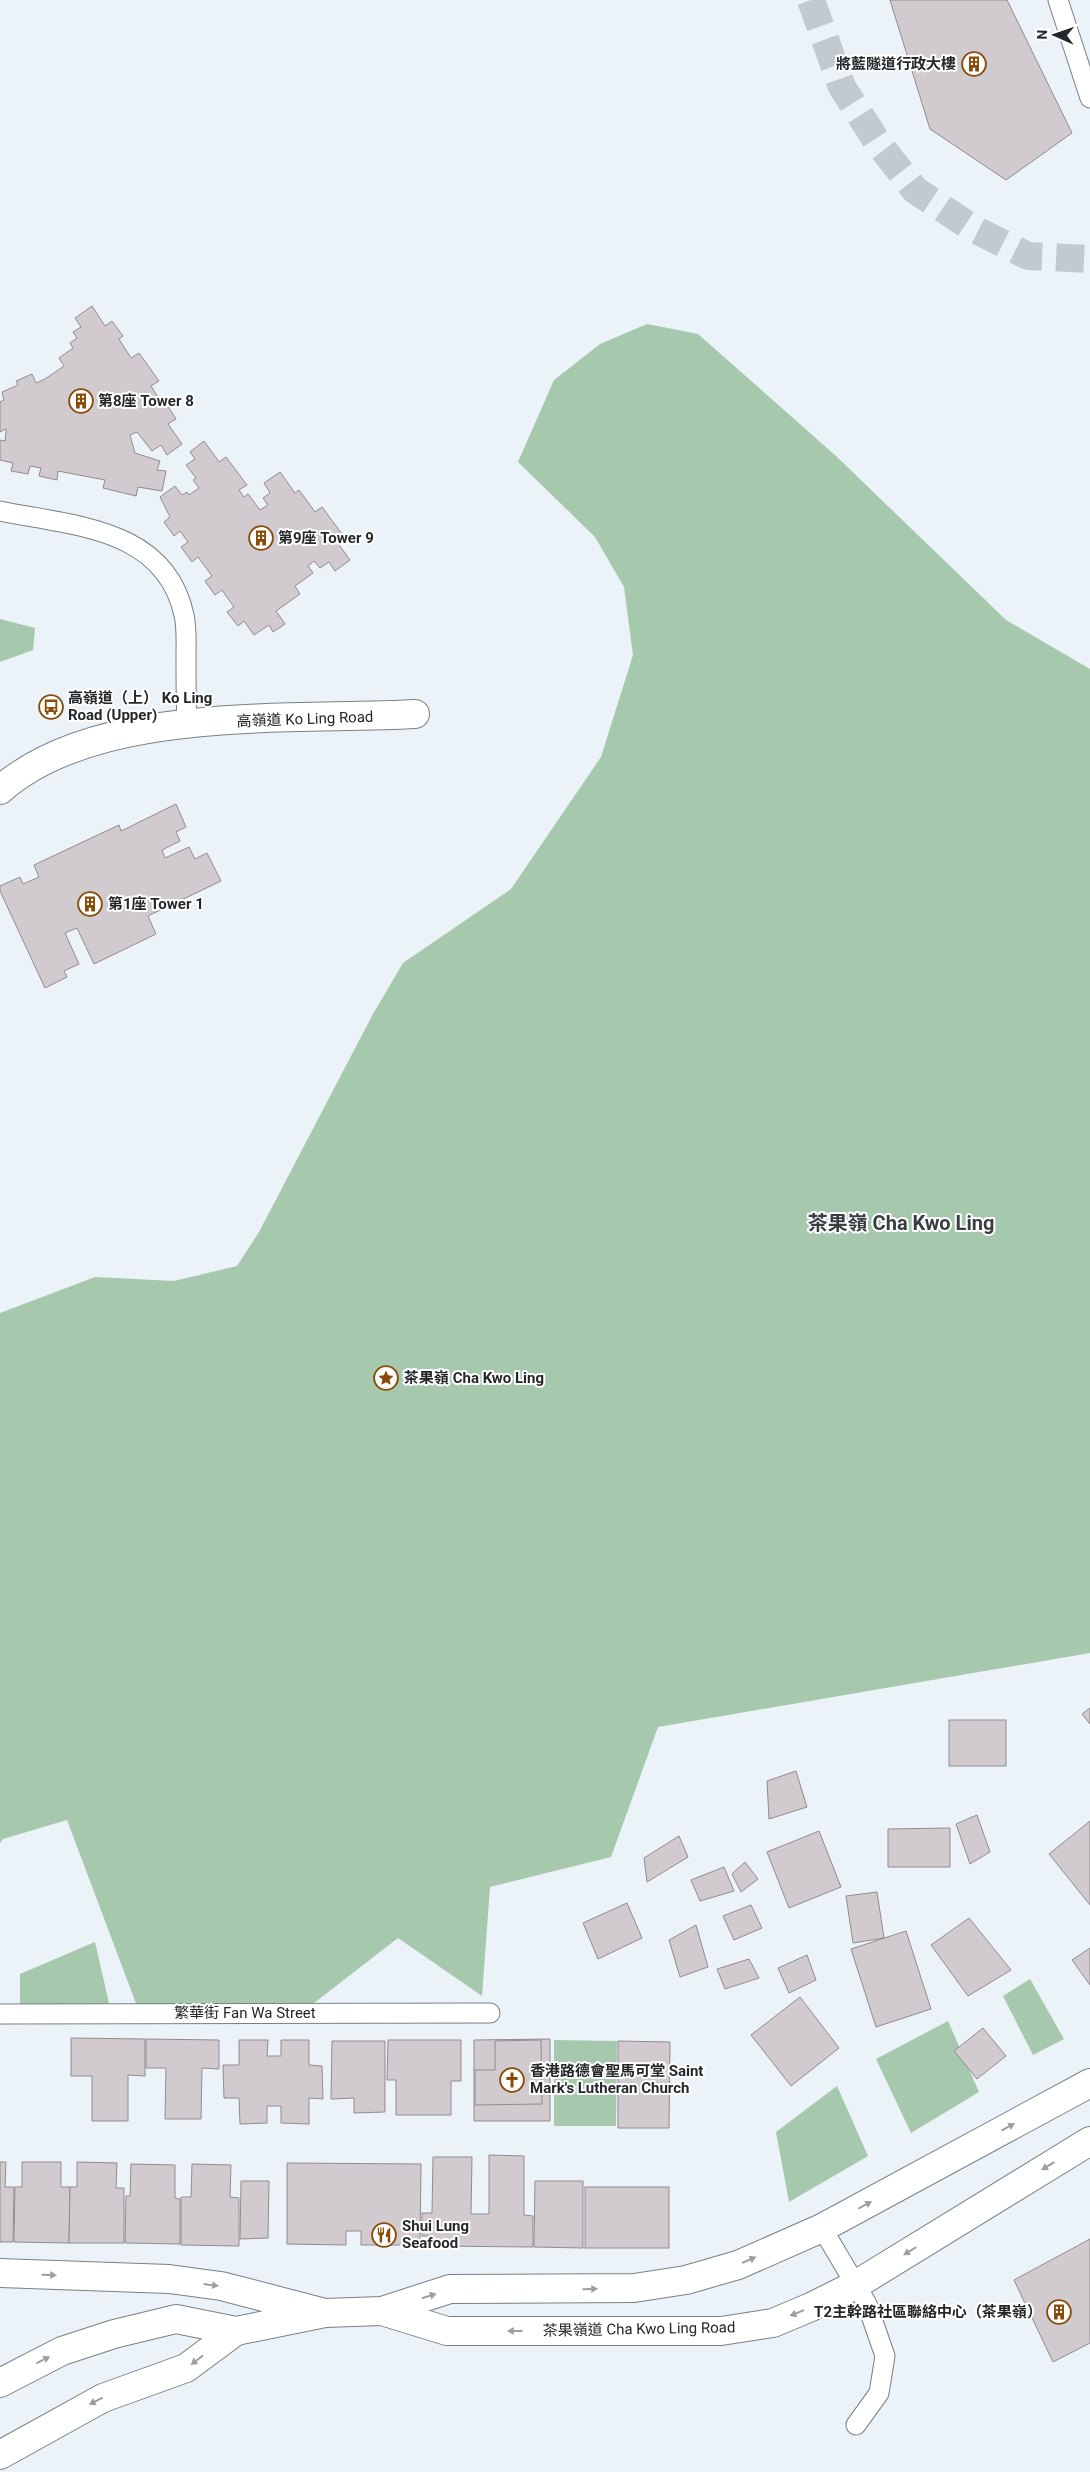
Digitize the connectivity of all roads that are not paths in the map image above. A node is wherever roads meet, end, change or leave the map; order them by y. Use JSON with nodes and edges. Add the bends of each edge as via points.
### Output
{"nodes":[{"id":1,"x":1058,"y":0,"type":"edge"},
{"id":2,"x":1090,"y":98,"type":"edge"},
{"id":3,"x":0,"y":511,"type":"edge"},
{"id":4,"x":416,"y":714,"type":"dead end"},
{"id":5,"x":187,"y":725,"type":"junction"},
{"id":6,"x":0,"y":790,"type":"edge"},
{"id":7,"x":490,"y":2013,"type":"dead end"},
{"id":8,"x":0,"y":2014,"type":"edge"},
{"id":9,"x":1090,"y":2083,"type":"edge"},
{"id":10,"x":1090,"y":2141,"type":"edge"},
{"id":11,"x":822,"y":2228,"type":"junction"},
{"id":12,"x":0,"y":2274,"type":"edge"},
{"id":13,"x":857,"y":2284,"type":"junction"},
{"id":14,"x":382,"y":2311,"type":"junction"},
{"id":15,"x":325,"y":2313,"type":"junction"},
{"id":16,"x":236,"y":2331,"type":"junction"},
{"id":17,"x":0,"y":2383,"type":"edge"},
{"id":18,"x":856,"y":2425,"type":"dead end"},
{"id":19,"x":0,"y":2455,"type":"edge"}],
"edges":[{"from":1,"to":2,"type":"lane"},
{"from":3,"to":5,"type":"lane","via":[[108,533],[131,542],[168,575],[184,616]]},
{"from":4,"to":5,"type":"main road","name":"高嶺道 Ko Ling Road","via":[[301,716]]},
{"from":5,"to":6,"type":"main road","name":"高嶺道 Ko Ling Road","via":[[99,739],[66,750],[34,766]]},
{"from":7,"to":8,"type":"lane","name":"繁華街 Fan Wa Street"},
{"from":11,"to":9,"type":"main road","name":"茶果嶺道 Cha Kwo Ling Road","one_way":true},
{"from":10,"to":13,"type":"main road","name":"茶果嶺道 Cha Kwo Ling Road","one_way":true},
{"from":11,"to":13,"type":"lane"},
{"from":14,"to":11,"type":"main road","name":"茶果嶺道 Cha Kwo Ling Road","one_way":true,"via":[[450,2289],[634,2288],[686,2280],[738,2265]]},
{"from":12,"to":15,"type":"main road","name":"茶果嶺道 Cha Kwo Ling Road","one_way":true,"via":[[178,2280],[221,2286]]},
{"from":13,"to":14,"type":"main road","name":"茶果嶺道 Cha Kwo Ling Road","one_way":true,"via":[[773,2323],[722,2331],[447,2330]]},
{"from":13,"to":18,"type":"lane","via":[[885,2356],[879,2393]]},
{"from":14,"to":15,"type":"main road","name":"茶果嶺道 Cha Kwo Ling Road"},
{"from":15,"to":16,"type":"main road","name":"茶果嶺道 Cha Kwo Ling Road"},
{"from":17,"to":16,"type":"main road","one_way":true,"via":[[62,2352],[114,2334],[176,2319]]},
{"from":16,"to":19,"type":"main road","one_way":true,"via":[[186,2368],[103,2398]]}]}
